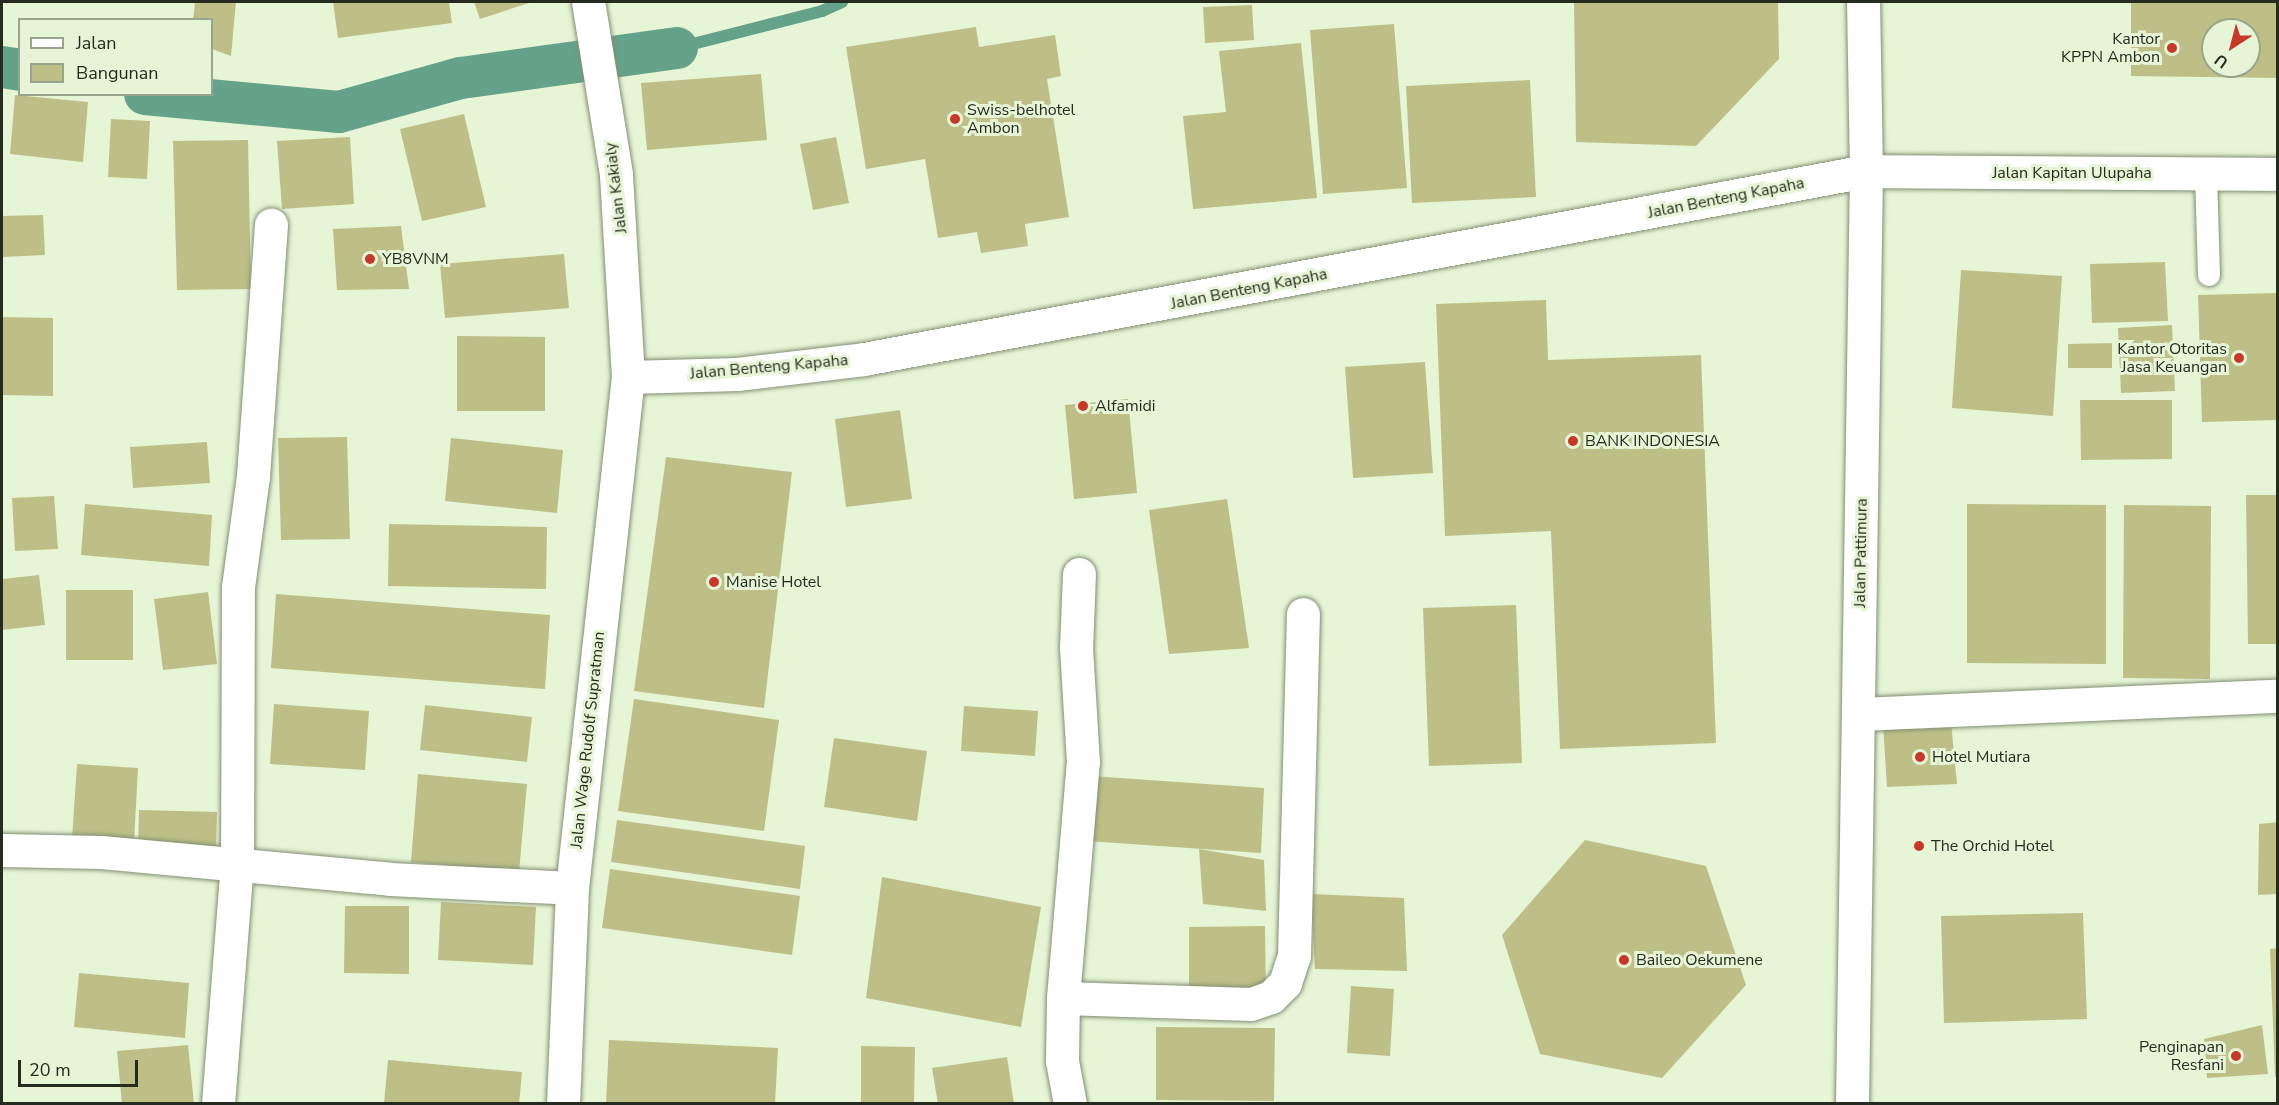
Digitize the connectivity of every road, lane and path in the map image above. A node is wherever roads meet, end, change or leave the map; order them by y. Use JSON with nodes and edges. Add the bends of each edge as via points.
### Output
{"nodes":[{"id":1,"x":588,"y":2,"type":"edge"},
{"id":2,"x":1863,"y":2,"type":"edge"},
{"id":3,"x":1866,"y":171,"type":"junction"},
{"id":4,"x":2206,"y":174,"type":"junction"},
{"id":5,"x":2277,"y":174,"type":"edge"},
{"id":6,"x":272,"y":225,"type":"dead end"},
{"id":7,"x":2209,"y":275,"type":"dead end"},
{"id":8,"x":628,"y":377,"type":"junction"},
{"id":9,"x":1078,"y":574,"type":"dead end"},
{"id":10,"x":1303,"y":614,"type":"dead end"},
{"id":11,"x":2277,"y":696,"type":"edge"},
{"id":12,"x":1859,"y":714,"type":"junction"},
{"id":13,"x":2,"y":850,"type":"edge"},
{"id":14,"x":237,"y":865,"type":"junction"},
{"id":15,"x":572,"y":888,"type":"junction"},
{"id":16,"x":1063,"y":998,"type":"junction"},
{"id":17,"x":218,"y":1104,"type":"edge"},
{"id":18,"x":562,"y":1104,"type":"edge"},
{"id":19,"x":1070,"y":1104,"type":"edge"},
{"id":20,"x":1852,"y":1104,"type":"edge"}],
"edges":[{"from":1,"to":8,"type":"street","name":"Jalan Kakialy","via":[[616,174]]},
{"from":2,"to":3,"type":"street","name":"Jalan Pattimura"},
{"from":3,"to":4,"type":"street","name":"Jalan Kapitan Ulupaha"},
{"from":3,"to":8,"type":"street","name":"Jalan Benteng Kapaha","via":[[875,357],[737,374]]},
{"from":3,"to":12,"type":"street","name":"Jalan Pattimura"},
{"from":4,"to":5,"type":"street","name":"Jalan Kapitan Ulupaha"},
{"from":4,"to":7,"type":"lane"},
{"from":6,"to":14,"type":"street","via":[[253,476],[238,587]]},
{"from":8,"to":15,"type":"street","name":"Jalan Wage Rudolf Supratman"},
{"from":9,"to":16,"type":"street","via":[[1076,648],[1083,762]]},
{"from":10,"to":16,"type":"street","via":[[1294,956],[1286,983],[1270,997],[1251,1004]]},
{"from":11,"to":12,"type":"street"},
{"from":12,"to":20,"type":"street","name":"Jalan Pattimura"},
{"from":13,"to":14,"type":"street","via":[[101,852]]},
{"from":14,"to":15,"type":"street"},
{"from":14,"to":17,"type":"street"},
{"from":15,"to":18,"type":"street","name":"Jalan Wage Rudolf Supratman"},
{"from":16,"to":19,"type":"street","via":[[1062,1061]]}]}
